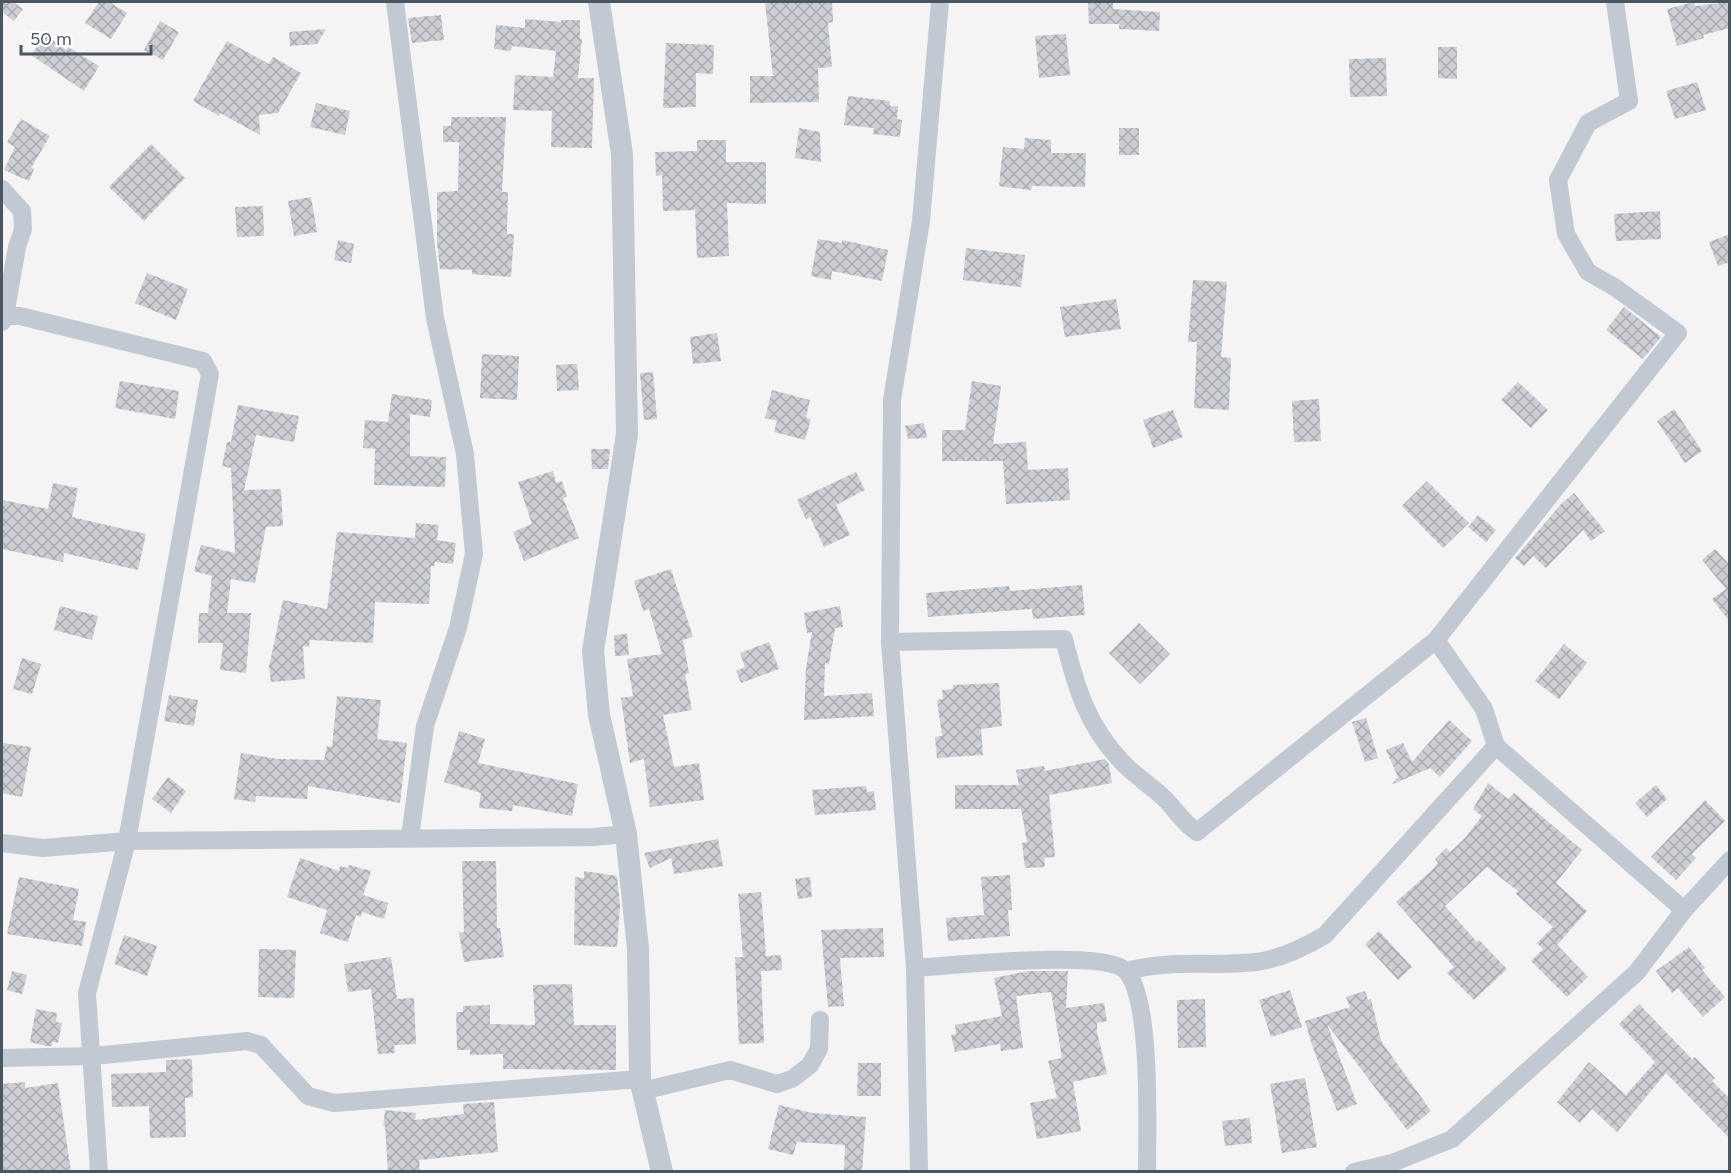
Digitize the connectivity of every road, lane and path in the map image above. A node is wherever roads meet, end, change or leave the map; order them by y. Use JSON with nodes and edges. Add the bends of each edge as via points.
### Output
{"nodes":[{"id":1,"x":395,"y":2,"type":"edge"},
{"id":2,"x":599,"y":2,"type":"edge"},
{"id":3,"x":940,"y":2,"type":"edge"},
{"id":4,"x":1615,"y":2,"type":"edge"},
{"id":5,"x":2,"y":189,"type":"edge"},
{"id":6,"x":3,"y":319,"type":"edge"},
{"id":7,"x":1436,"y":640,"type":"junction"},
{"id":8,"x":890,"y":642,"type":"junction"},
{"id":9,"x":1496,"y":746,"type":"junction"},
{"id":10,"x":626,"y":834,"type":"junction"},
{"id":11,"x":410,"y":837,"type":"junction"},
{"id":12,"x":127,"y":841,"type":"junction"},
{"id":13,"x":2,"y":843,"type":"edge"},
{"id":14,"x":1730,"y":860,"type":"edge"},
{"id":15,"x":1684,"y":910,"type":"junction"},
{"id":16,"x":1150,"y":965,"type":"junction"},
{"id":17,"x":915,"y":968,"type":"junction"},
{"id":18,"x":1127,"y":971,"type":"junction"},
{"id":19,"x":1138,"y":994,"type":"junction"},
{"id":20,"x":820,"y":1020,"type":"dead end"},
{"id":21,"x":93,"y":1056,"type":"junction"},
{"id":22,"x":2,"y":1058,"type":"edge"},
{"id":23,"x":641,"y":1085,"type":"junction"},
{"id":24,"x":99,"y":1172,"type":"edge"},
{"id":25,"x":662,"y":1172,"type":"edge"},
{"id":26,"x":919,"y":1172,"type":"edge"},
{"id":27,"x":1147,"y":1172,"type":"edge"},
{"id":28,"x":1354,"y":1172,"type":"edge"}],
"edges":[{"from":1,"to":11,"type":"street","via":[[435,318],[465,454],[474,554],[458,628],[425,726]]},
{"from":2,"to":10,"type":"street","via":[[622,154],[627,434],[593,651],[599,715]]},
{"from":3,"to":8,"type":"street","via":[[921,221],[892,400]]},
{"from":4,"to":7,"type":"street","via":[[1629,101],[1588,123],[1558,180],[1566,234],[1588,272],[1678,333]]},
{"from":5,"to":6,"type":"street","via":[[21,211],[23,228]]},
{"from":6,"to":12,"type":"street","via":[[20,316],[203,361],[210,374]]},
{"from":7,"to":8,"type":"street","via":[[1197,832],[1184,824],[1166,800],[1123,763],[1097,731],[1078,696],[1064,639]]},
{"from":7,"to":9,"type":"street","via":[[1484,709]]},
{"from":8,"to":17,"type":"street"},
{"from":9,"to":15,"type":"street"},
{"from":9,"to":16,"type":"street","via":[[1325,935],[1305,947],[1258,962]]},
{"from":10,"to":11,"type":"street"},
{"from":10,"to":23,"type":"street","via":[[638,949]]},
{"from":11,"to":12,"type":"street"},
{"from":12,"to":13,"type":"street","via":[[43,848]]},
{"from":12,"to":21,"type":"street","via":[[87,993]]},
{"from":14,"to":15,"type":"street"},
{"from":15,"to":28,"type":"street","via":[[1637,972],[1452,1139],[1392,1163]]},
{"from":16,"to":18,"type":"street"},
{"from":16,"to":19,"type":"street"},
{"from":17,"to":18,"type":"street","via":[[1068,959],[1110,962]]},
{"from":17,"to":26,"type":"street"},
{"from":18,"to":19,"type":"street"},
{"from":19,"to":27,"type":"street","via":[[1143,1029]]},
{"from":20,"to":23,"type":"street","via":[[819,1049],[810,1065],[792,1079],[777,1084],[730,1070]]},
{"from":21,"to":22,"type":"street"},
{"from":21,"to":23,"type":"street","via":[[247,1041],[261,1045],[308,1096],[334,1103]]},
{"from":21,"to":24,"type":"street"},
{"from":23,"to":25,"type":"street"}]}
